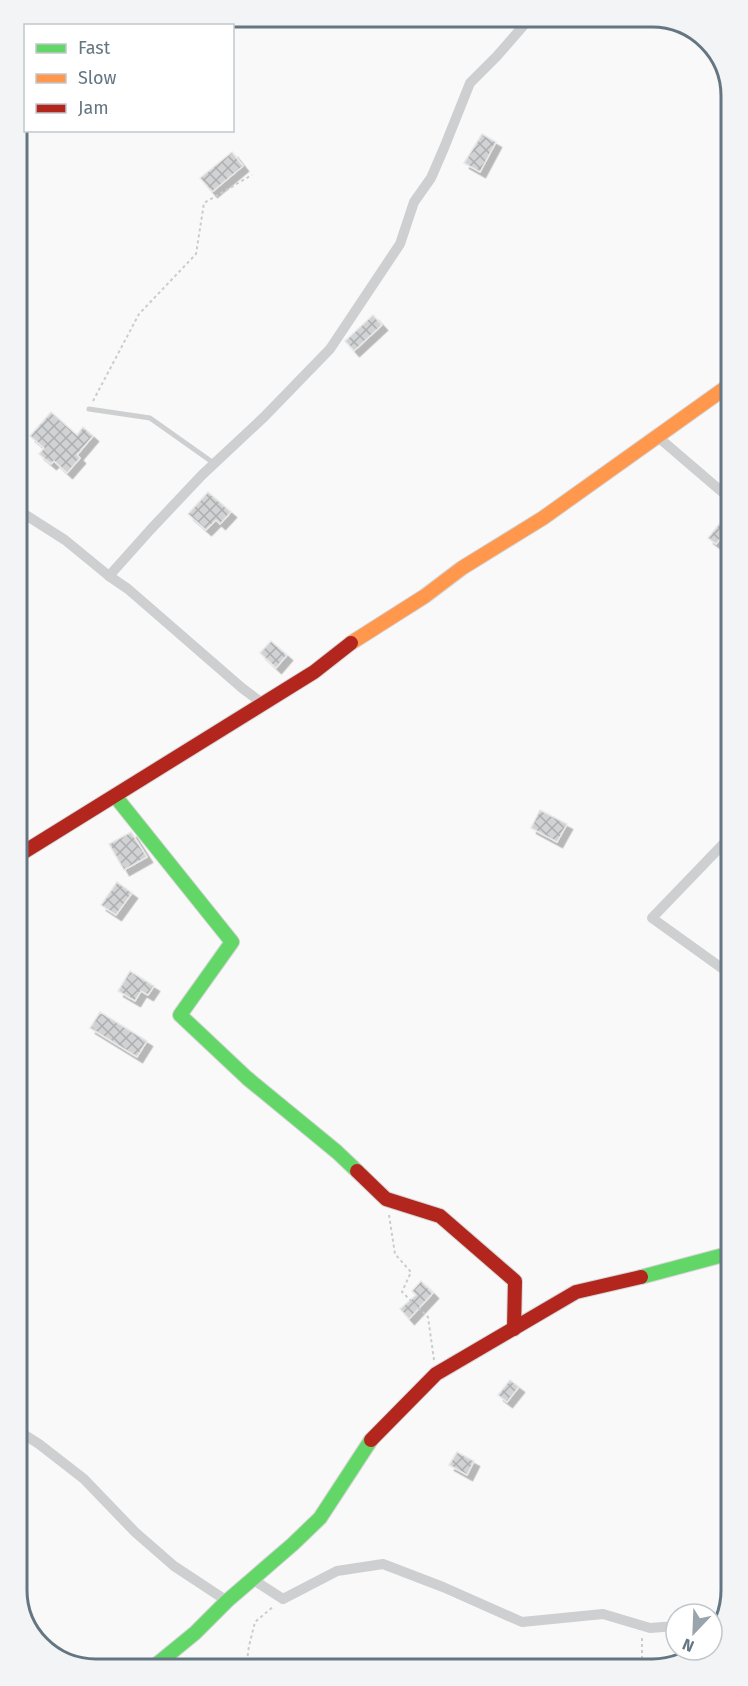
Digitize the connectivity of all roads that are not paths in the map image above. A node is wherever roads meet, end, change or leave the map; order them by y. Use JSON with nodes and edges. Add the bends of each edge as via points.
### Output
{"nodes":[{"id":1,"x":522,"y":27,"type":"edge"},
{"id":2,"x":721,"y":391,"type":"edge"},
{"id":3,"x":89,"y":409,"type":"road end"},
{"id":4,"x":658,"y":437,"type":"junction"},
{"id":5,"x":215,"y":464,"type":"junction"},
{"id":6,"x":721,"y":491,"type":"edge"},
{"id":7,"x":27,"y":516,"type":"edge"},
{"id":8,"x":109,"y":576,"type":"junction"},
{"id":9,"x":262,"y":704,"type":"junction"},
{"id":10,"x":115,"y":796,"type":"junction"},
{"id":11,"x":721,"y":846,"type":"edge"},
{"id":12,"x":27,"y":850,"type":"edge"},
{"id":13,"x":721,"y":968,"type":"edge"},
{"id":14,"x":721,"y":1255,"type":"edge"},
{"id":15,"x":514,"y":1329,"type":"junction"},
{"id":16,"x":27,"y":1436,"type":"edge"},
{"id":17,"x":252,"y":1579,"type":"junction"},
{"id":18,"x":227,"y":1601,"type":"junction"},
{"id":19,"x":664,"y":1627,"type":"edge"},
{"id":20,"x":163,"y":1659,"type":"edge"}],
"edges":[{"from":1,"to":5,"type":"street","via":[[470,83],[431,178],[414,202],[400,244],[330,349]]},
{"from":2,"to":4,"type":"street"},
{"from":3,"to":5,"type":"lane","via":[[150,418]]},
{"from":4,"to":6,"type":"street"},
{"from":4,"to":9,"type":"street"},
{"from":5,"to":8,"type":"street"},
{"from":7,"to":8,"type":"street"},
{"from":8,"to":9,"type":"street"},
{"from":9,"to":10,"type":"street"},
{"from":10,"to":12,"type":"street"},
{"from":10,"to":15,"type":"street","via":[[232,942],[180,1015],[387,1199],[440,1216],[515,1281]]},
{"from":11,"to":13,"type":"street","via":[[652,918]]},
{"from":14,"to":15,"type":"street","via":[[576,1292]]},
{"from":15,"to":17,"type":"street","via":[[436,1374],[373,1436],[320,1518]]},
{"from":16,"to":18,"type":"street","via":[[84,1479],[174,1566]]},
{"from":17,"to":18,"type":"street"},
{"from":17,"to":19,"type":"street","via":[[283,1599],[337,1570],[383,1564],[522,1622],[603,1614],[650,1628]]},
{"from":18,"to":20,"type":"street"}]}
